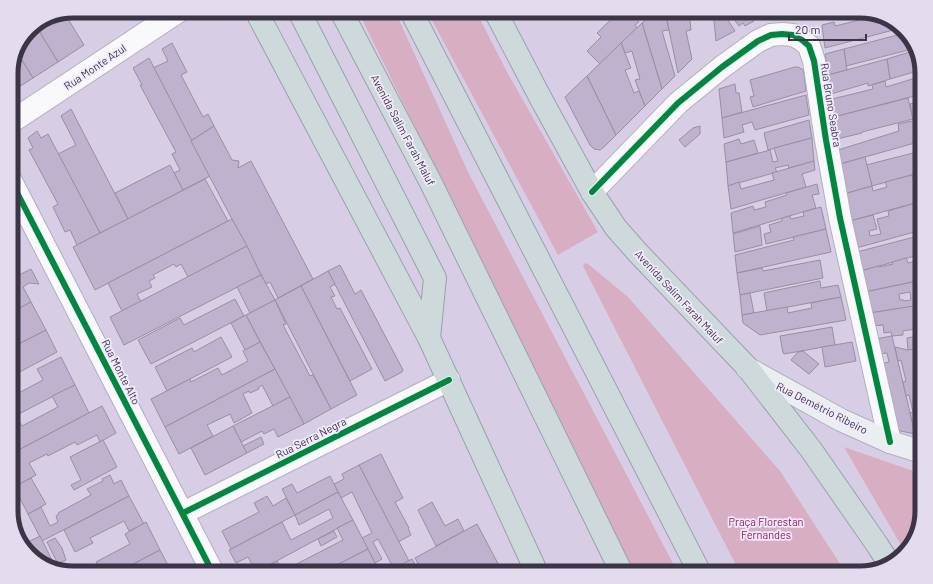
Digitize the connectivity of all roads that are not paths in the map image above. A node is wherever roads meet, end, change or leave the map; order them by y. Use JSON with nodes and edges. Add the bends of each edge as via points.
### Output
{"nodes":[{"id":1,"x":168,"y":18,"type":"edge"},
{"id":2,"x":260,"y":18,"type":"edge"},
{"id":3,"x":303,"y":18,"type":"edge"},
{"id":4,"x":345,"y":18,"type":"edge"},
{"id":5,"x":415,"y":18,"type":"edge"},
{"id":6,"x":498,"y":18,"type":"edge"},
{"id":7,"x":18,"y":117,"type":"edge"},
{"id":8,"x":592,"y":192,"type":"junction"},
{"id":9,"x":18,"y":195,"type":"edge"},
{"id":10,"x":429,"y":338,"type":"junction"},
{"id":11,"x":746,"y":368,"type":"junction"},
{"id":12,"x":449,"y":380,"type":"junction"},
{"id":13,"x":890,"y":442,"type":"junction"},
{"id":14,"x":915,"y":450,"type":"edge"},
{"id":15,"x":183,"y":514,"type":"junction"},
{"id":16,"x":886,"y":559,"type":"edge"},
{"id":17,"x":209,"y":566,"type":"edge"},
{"id":18,"x":534,"y":566,"type":"edge"},
{"id":19,"x":619,"y":566,"type":"edge"},
{"id":20,"x":696,"y":566,"type":"edge"}],
"edges":[{"from":1,"to":7,"type":"street","name":"Rua Monte Azul"},
{"from":2,"to":10,"type":"highway"},
{"from":3,"to":10,"type":"highway","via":[[435,278]]},
{"from":4,"to":19,"type":"highway","name":"Avenida Salim Farah Maluf","via":[[431,183]]},
{"from":5,"to":20,"type":"highway"},
{"from":6,"to":8,"type":"highway","name":"Avenida Salim Farah Maluf"},
{"from":8,"to":11,"type":"highway","name":"Avenida Salim Farah Maluf","via":[[616,228]]},
{"from":8,"to":13,"type":"street","name":"Rua Bruno Seabra","via":[[678,103],[722,66],[771,35],[793,35],[802,40],[809,46],[814,61],[840,218]]},
{"from":9,"to":15,"type":"street","name":"Rua Monte Alto"},
{"from":10,"to":12,"type":"highway"},
{"from":11,"to":13,"type":"main road","name":"Rua Demétrio Ribeiro","via":[[841,420]]},
{"from":11,"to":16,"type":"highway","name":"Avenida Salim Farah Maluf","via":[[812,451]]},
{"from":12,"to":15,"type":"street","name":"Rua Serra Negra"},
{"from":12,"to":18,"type":"highway"},
{"from":13,"to":14,"type":"main road","name":"Rua Demétrio Ribeiro"},
{"from":15,"to":17,"type":"street","name":"Rua Monte Alto"}]}
